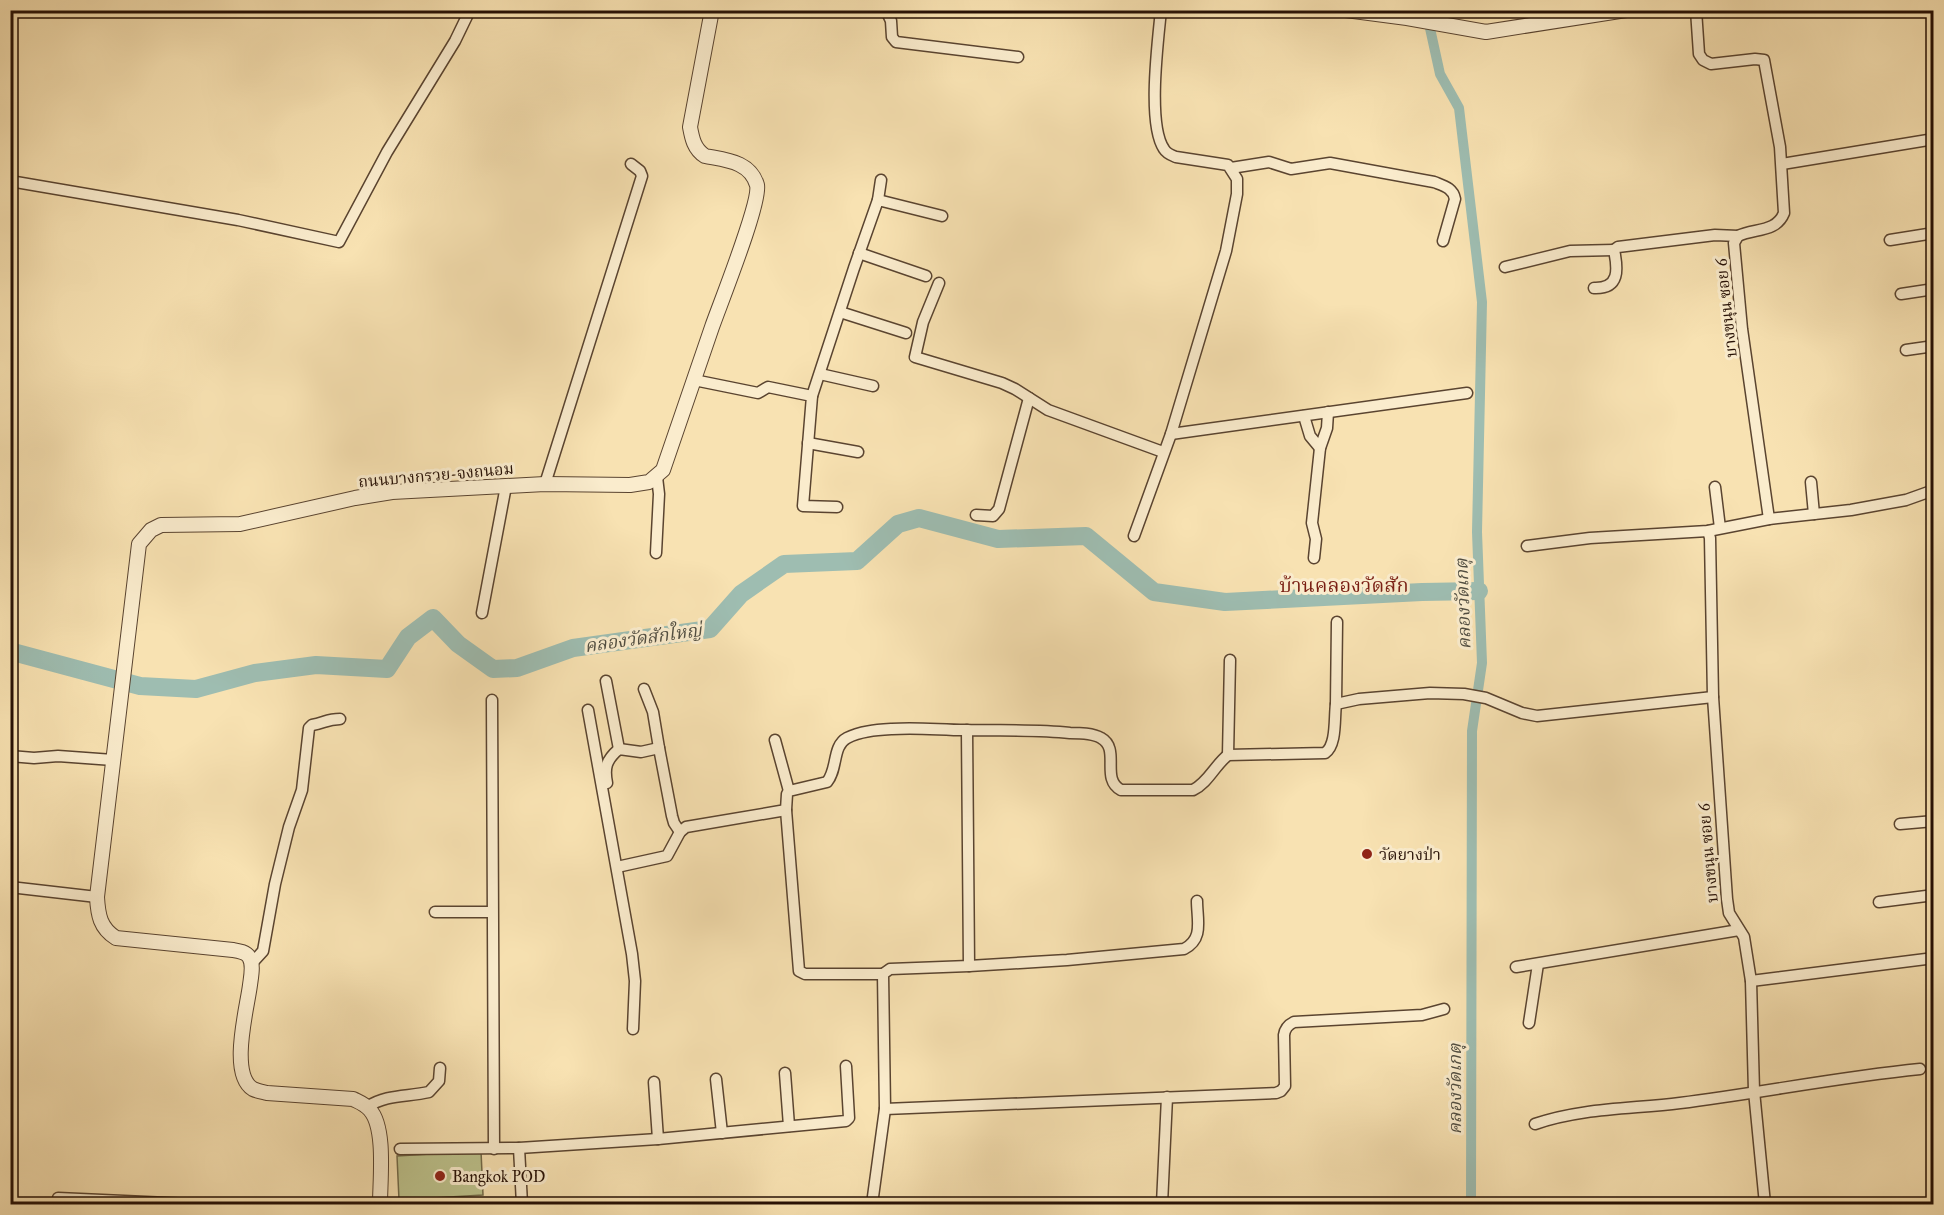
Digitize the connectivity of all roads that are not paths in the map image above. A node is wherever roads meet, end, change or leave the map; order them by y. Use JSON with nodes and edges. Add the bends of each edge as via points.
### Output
{"nodes":[{"id":1,"x":470,"y":10,"type":"edge"},
{"id":2,"x":712,"y":10,"type":"edge"},
{"id":3,"x":851,"y":10,"type":"edge"},
{"id":4,"x":876,"y":10,"type":"edge"},
{"id":5,"x":886,"y":10,"type":"edge"},
{"id":6,"x":1161,"y":10,"type":"edge"},
{"id":7,"x":1346,"y":10,"type":"edge"},
{"id":8,"x":1626,"y":10,"type":"edge"},
{"id":9,"x":1696,"y":10,"type":"edge"},
{"id":10,"x":1018,"y":57,"type":"dead end"},
{"id":11,"x":1934,"y":139,"type":"edge"},
{"id":12,"x":631,"y":164,"type":"dead end"},
{"id":13,"x":1782,"y":164,"type":"junction"},
{"id":14,"x":1231,"y":168,"type":"junction"},
{"id":15,"x":881,"y":180,"type":"dead end"},
{"id":16,"x":10,"y":181,"type":"edge"},
{"id":17,"x":878,"y":200,"type":"junction"},
{"id":18,"x":942,"y":216,"type":"dead end"},
{"id":19,"x":1934,"y":233,"type":"edge"},
{"id":20,"x":1738,"y":236,"type":"junction"},
{"id":21,"x":1890,"y":240,"type":"dead end"},
{"id":22,"x":1443,"y":241,"type":"dead end"},
{"id":23,"x":1614,"y":250,"type":"junction"},
{"id":24,"x":859,"y":253,"type":"junction"},
{"id":25,"x":1505,"y":267,"type":"dead end"},
{"id":26,"x":926,"y":276,"type":"dead end"},
{"id":27,"x":939,"y":283,"type":"dead end"},
{"id":28,"x":1594,"y":288,"type":"dead end"},
{"id":29,"x":1934,"y":289,"type":"edge"},
{"id":30,"x":1901,"y":294,"type":"dead end"},
{"id":31,"x":840,"y":312,"type":"junction"},
{"id":32,"x":906,"y":333,"type":"dead end"},
{"id":33,"x":1934,"y":346,"type":"edge"},
{"id":34,"x":1906,"y":350,"type":"dead end"},
{"id":35,"x":820,"y":374,"type":"junction"},
{"id":36,"x":694,"y":380,"type":"junction"},
{"id":37,"x":873,"y":386,"type":"dead end"},
{"id":38,"x":1467,"y":393,"type":"dead end"},
{"id":39,"x":812,"y":396,"type":"junction"},
{"id":40,"x":1029,"y":398,"type":"junction"},
{"id":41,"x":1328,"y":412,"type":"junction"},
{"id":42,"x":1304,"y":416,"type":"junction"},
{"id":43,"x":1171,"y":434,"type":"junction"},
{"id":44,"x":808,"y":443,"type":"junction"},
{"id":45,"x":1320,"y":448,"type":"junction"},
{"id":46,"x":858,"y":452,"type":"dead end"},
{"id":47,"x":1163,"y":452,"type":"junction"},
{"id":48,"x":657,"y":477,"type":"junction"},
{"id":49,"x":1811,"y":482,"type":"dead end"},
{"id":50,"x":545,"y":484,"type":"junction"},
{"id":51,"x":506,"y":486,"type":"junction"},
{"id":52,"x":1715,"y":487,"type":"dead end"},
{"id":53,"x":1934,"y":490,"type":"edge"},
{"id":54,"x":837,"y":507,"type":"dead end"},
{"id":55,"x":1814,"y":514,"type":"junction"},
{"id":56,"x":976,"y":515,"type":"dead end"},
{"id":57,"x":1770,"y":519,"type":"junction"},
{"id":58,"x":1720,"y":528,"type":"junction"},
{"id":59,"x":1708,"y":531,"type":"junction"},
{"id":60,"x":1134,"y":536,"type":"dead end"},
{"id":61,"x":1527,"y":546,"type":"dead end"},
{"id":62,"x":656,"y":553,"type":"dead end"},
{"id":63,"x":1314,"y":558,"type":"dead end"},
{"id":64,"x":482,"y":612,"type":"dead end"},
{"id":65,"x":1336,"y":622,"type":"dead end"},
{"id":66,"x":1230,"y":660,"type":"dead end"},
{"id":67,"x":606,"y":681,"type":"dead end"},
{"id":68,"x":644,"y":689,"type":"dead end"},
{"id":69,"x":1713,"y":697,"type":"junction"},
{"id":70,"x":492,"y":700,"type":"dead end"},
{"id":71,"x":1336,"y":704,"type":"junction"},
{"id":72,"x":588,"y":710,"type":"dead end"},
{"id":73,"x":340,"y":719,"type":"dead end"},
{"id":74,"x":967,"y":730,"type":"junction"},
{"id":75,"x":775,"y":740,"type":"dead end"},
{"id":76,"x":659,"y":748,"type":"junction"},
{"id":77,"x":618,"y":749,"type":"junction"},
{"id":78,"x":1228,"y":755,"type":"junction"},
{"id":79,"x":10,"y":756,"type":"edge"},
{"id":80,"x":113,"y":760,"type":"junction"},
{"id":81,"x":789,"y":791,"type":"junction"},
{"id":82,"x":786,"y":810,"type":"junction"},
{"id":83,"x":1934,"y":821,"type":"edge"},
{"id":84,"x":1900,"y":824,"type":"dead end"},
{"id":85,"x":681,"y":832,"type":"junction"},
{"id":86,"x":622,"y":866,"type":"junction"},
{"id":87,"x":10,"y":887,"type":"edge"},
{"id":88,"x":1934,"y":895,"type":"edge"},
{"id":89,"x":97,"y":897,"type":"junction"},
{"id":90,"x":1197,"y":901,"type":"dead end"},
{"id":91,"x":1879,"y":902,"type":"dead end"},
{"id":92,"x":435,"y":912,"type":"dead end"},
{"id":93,"x":492,"y":912,"type":"junction"},
{"id":94,"x":1739,"y":930,"type":"junction"},
{"id":95,"x":1934,"y":958,"type":"edge"},
{"id":96,"x":252,"y":963,"type":"junction"},
{"id":97,"x":1538,"y":964,"type":"junction"},
{"id":98,"x":969,"y":966,"type":"junction"},
{"id":99,"x":1516,"y":967,"type":"dead end"},
{"id":100,"x":883,"y":974,"type":"junction"},
{"id":101,"x":1751,"y":981,"type":"junction"},
{"id":102,"x":1444,"y":1009,"type":"dead end"},
{"id":103,"x":1529,"y":1023,"type":"dead end"},
{"id":104,"x":633,"y":1029,"type":"dead end"},
{"id":105,"x":846,"y":1066,"type":"dead end"},
{"id":106,"x":440,"y":1068,"type":"dead end"},
{"id":107,"x":1920,"y":1069,"type":"dead end"},
{"id":108,"x":785,"y":1073,"type":"dead end"},
{"id":109,"x":716,"y":1079,"type":"dead end"},
{"id":110,"x":654,"y":1082,"type":"dead end"},
{"id":111,"x":1754,"y":1093,"type":"junction"},
{"id":112,"x":1167,"y":1097,"type":"junction"},
{"id":113,"x":367,"y":1107,"type":"junction"},
{"id":114,"x":885,"y":1109,"type":"junction"},
{"id":115,"x":1535,"y":1124,"type":"dead end"},
{"id":116,"x":789,"y":1126,"type":"junction"},
{"id":117,"x":722,"y":1132,"type":"junction"},
{"id":118,"x":658,"y":1139,"type":"junction"},
{"id":119,"x":519,"y":1148,"type":"junction"},
{"id":120,"x":494,"y":1149,"type":"junction"},
{"id":121,"x":379,"y":1151,"type":"junction"},
{"id":122,"x":58,"y":1198,"type":"dead end"},
{"id":123,"x":104,"y":1202,"type":"edge"},
{"id":124,"x":190,"y":1204,"type":"edge"},
{"id":125,"x":380,"y":1204,"type":"edge"},
{"id":126,"x":522,"y":1204,"type":"edge"},
{"id":127,"x":872,"y":1204,"type":"edge"},
{"id":128,"x":1162,"y":1204,"type":"edge"},
{"id":129,"x":1765,"y":1204,"type":"edge"}],
"edges":[{"from":1,"to":16,"type":"street","via":[[339,242],[238,220]]},
{"from":2,"to":36,"type":"street","via":[[690,127],[692,139],[705,156],[741,164],[753,175],[758,189]]},
{"from":3,"to":4,"type":"street"},
{"from":5,"to":10,"type":"street","via":[[896,42]]},
{"from":6,"to":14,"type":"street","via":[[1155,100],[1163,148],[1169,154]]},
{"from":7,"to":8,"type":"street","via":[[1486,32]]},
{"from":9,"to":13,"type":"street","name":"บางขนุน ซอย 6","via":[[1699,54],[1703,60],[1711,64],[1764,60]]},
{"from":11,"to":13,"type":"street"},
{"from":12,"to":50,"type":"street","via":[[642,176]]},
{"from":13,"to":20,"type":"street","name":"บางขนุน ซอย 6","via":[[1781,220]]},
{"from":14,"to":22,"type":"street","via":[[1269,162],[1291,169],[1329,163],[1434,182],[1447,187],[1455,200]]},
{"from":14,"to":43,"type":"street","via":[[1236,194],[1226,251]]},
{"from":15,"to":17,"type":"street"},
{"from":17,"to":18,"type":"street"},
{"from":17,"to":24,"type":"street"},
{"from":19,"to":21,"type":"street"},
{"from":20,"to":23,"type":"street","via":[[1715,235]]},
{"from":20,"to":57,"type":"street","name":"บางขนุน ซอย 6","via":[[1734,243],[1742,329]]},
{"from":23,"to":25,"type":"street","via":[[1570,252]]},
{"from":23,"to":28,"type":"street","via":[[1618,267],[1613,280],[1605,287]]},
{"from":24,"to":26,"type":"street"},
{"from":24,"to":31,"type":"street"},
{"from":27,"to":40,"type":"street","via":[[923,322],[915,357],[1002,383]]},
{"from":29,"to":30,"type":"street"},
{"from":31,"to":32,"type":"street"},
{"from":31,"to":35,"type":"street"},
{"from":33,"to":34,"type":"street"},
{"from":35,"to":37,"type":"street"},
{"from":35,"to":39,"type":"street"},
{"from":36,"to":39,"type":"street","via":[[758,393],[768,387]]},
{"from":36,"to":48,"type":"street","via":[[663,470]]},
{"from":38,"to":41,"type":"street"},
{"from":39,"to":44,"type":"street"},
{"from":40,"to":47,"type":"street","via":[[1048,410]]},
{"from":40,"to":56,"type":"street","via":[[999,509],[993,516]]},
{"from":41,"to":42,"type":"street"},
{"from":41,"to":45,"type":"street"},
{"from":42,"to":43,"type":"street"},
{"from":42,"to":45,"type":"street","via":[[1310,436]]},
{"from":43,"to":47,"type":"street"},
{"from":44,"to":46,"type":"street"},
{"from":44,"to":54,"type":"street","via":[[803,506]]},
{"from":45,"to":63,"type":"street","via":[[1312,523],[1316,539]]},
{"from":47,"to":60,"type":"street"},
{"from":48,"to":50,"type":"street","name":"ถนนบางกรวย-จงถนอม","via":[[630,485]]},
{"from":48,"to":62,"type":"street"},
{"from":49,"to":55,"type":"street"},
{"from":50,"to":51,"type":"street","name":"ถนนบางกรวย-จงถนอม"},
{"from":51,"to":64,"type":"street"},
{"from":51,"to":80,"type":"street","name":"ถนนบางกรวย-จงถนอม","via":[[376,494],[240,524],[156,527],[139,543]]},
{"from":52,"to":58,"type":"street"},
{"from":53,"to":55,"type":"street","via":[[1906,500]]},
{"from":55,"to":57,"type":"street"},
{"from":57,"to":58,"type":"street"},
{"from":58,"to":59,"type":"street"},
{"from":59,"to":61,"type":"street"},
{"from":59,"to":69,"type":"street","name":"บางขนุน ซอย 6"},
{"from":65,"to":71,"type":"street"},
{"from":66,"to":78,"type":"street"},
{"from":67,"to":77,"type":"street"},
{"from":68,"to":76,"type":"street","via":[[653,712]]},
{"from":69,"to":71,"type":"street","via":[[1529,716],[1486,698],[1464,694],[1430,693]]},
{"from":69,"to":94,"type":"street","name":"บางขนุน ซอย 6","via":[[1728,909]]},
{"from":70,"to":93,"type":"street"},
{"from":71,"to":78,"type":"street","via":[[1332,744],[1325,753]]},
{"from":72,"to":86,"type":"street"},
{"from":73,"to":96,"type":"street","via":[[329,719],[309,728],[302,790],[275,884],[263,951]]},
{"from":74,"to":78,"type":"street","via":[[1039,730],[1101,737],[1110,748],[1113,783],[1121,790],[1193,790]]},
{"from":74,"to":81,"type":"street","via":[[891,729],[858,733],[840,745],[827,782]]},
{"from":74,"to":98,"type":"street"},
{"from":75,"to":81,"type":"street"},
{"from":76,"to":77,"type":"street","via":[[641,752]]},
{"from":76,"to":85,"type":"street","via":[[672,816]]},
{"from":77,"to":86,"type":"street","via":[[607,761],[605,773]]},
{"from":79,"to":80,"type":"street"},
{"from":80,"to":89,"type":"street","name":"ถนนบางกรวย-จงถนอม"},
{"from":81,"to":82,"type":"street","via":[[785,797]]},
{"from":82,"to":85,"type":"street","via":[[693,825]]},
{"from":82,"to":100,"type":"street","via":[[799,971]]},
{"from":83,"to":84,"type":"street"},
{"from":85,"to":86,"type":"street","via":[[667,856]]},
{"from":86,"to":104,"type":"street","via":[[635,971]]},
{"from":87,"to":89,"type":"street"},
{"from":88,"to":91,"type":"street"},
{"from":89,"to":96,"type":"street","name":"ถนนบางกรวย-จงถนอม","via":[[99,919],[116,938],[239,951],[249,956]]},
{"from":90,"to":98,"type":"street","via":[[1198,937],[1184,949]]},
{"from":92,"to":93,"type":"street"},
{"from":93,"to":120,"type":"street"},
{"from":94,"to":97,"type":"street"},
{"from":94,"to":101,"type":"street","name":"บางขนุน ซอย 6","via":[[1744,937]]},
{"from":95,"to":101,"type":"street"},
{"from":96,"to":113,"type":"street","via":[[240,1060],[247,1083],[267,1093],[353,1099]]},
{"from":97,"to":99,"type":"street"},
{"from":97,"to":103,"type":"street"},
{"from":98,"to":100,"type":"street","via":[[890,969]]},
{"from":100,"to":114,"type":"street"},
{"from":101,"to":111,"type":"street","name":"บางขนุน ซอย 6"},
{"from":102,"to":112,"type":"street","via":[[1422,1016],[1294,1022],[1285,1029],[1281,1091]]},
{"from":105,"to":116,"type":"street","via":[[848,1120]]},
{"from":106,"to":113,"type":"street","via":[[439,1081],[429,1092],[389,1096]]},
{"from":107,"to":111,"type":"street"},
{"from":108,"to":116,"type":"street"},
{"from":109,"to":117,"type":"street"},
{"from":110,"to":118,"type":"street"},
{"from":111,"to":115,"type":"street","via":[[1557,1116]]},
{"from":111,"to":129,"type":"street","name":"บางขนุน ซอย 6"},
{"from":112,"to":114,"type":"street"},
{"from":112,"to":128,"type":"street"},
{"from":113,"to":121,"type":"street","via":[[376,1120]]},
{"from":114,"to":127,"type":"street"},
{"from":116,"to":117,"type":"street"},
{"from":117,"to":118,"type":"street"},
{"from":118,"to":119,"type":"street"},
{"from":119,"to":120,"type":"street"},
{"from":119,"to":126,"type":"street"},
{"from":120,"to":121,"type":"street"},
{"from":121,"to":125,"type":"street"},
{"from":122,"to":123,"type":"street"},
{"from":123,"to":124,"type":"street"}]}
